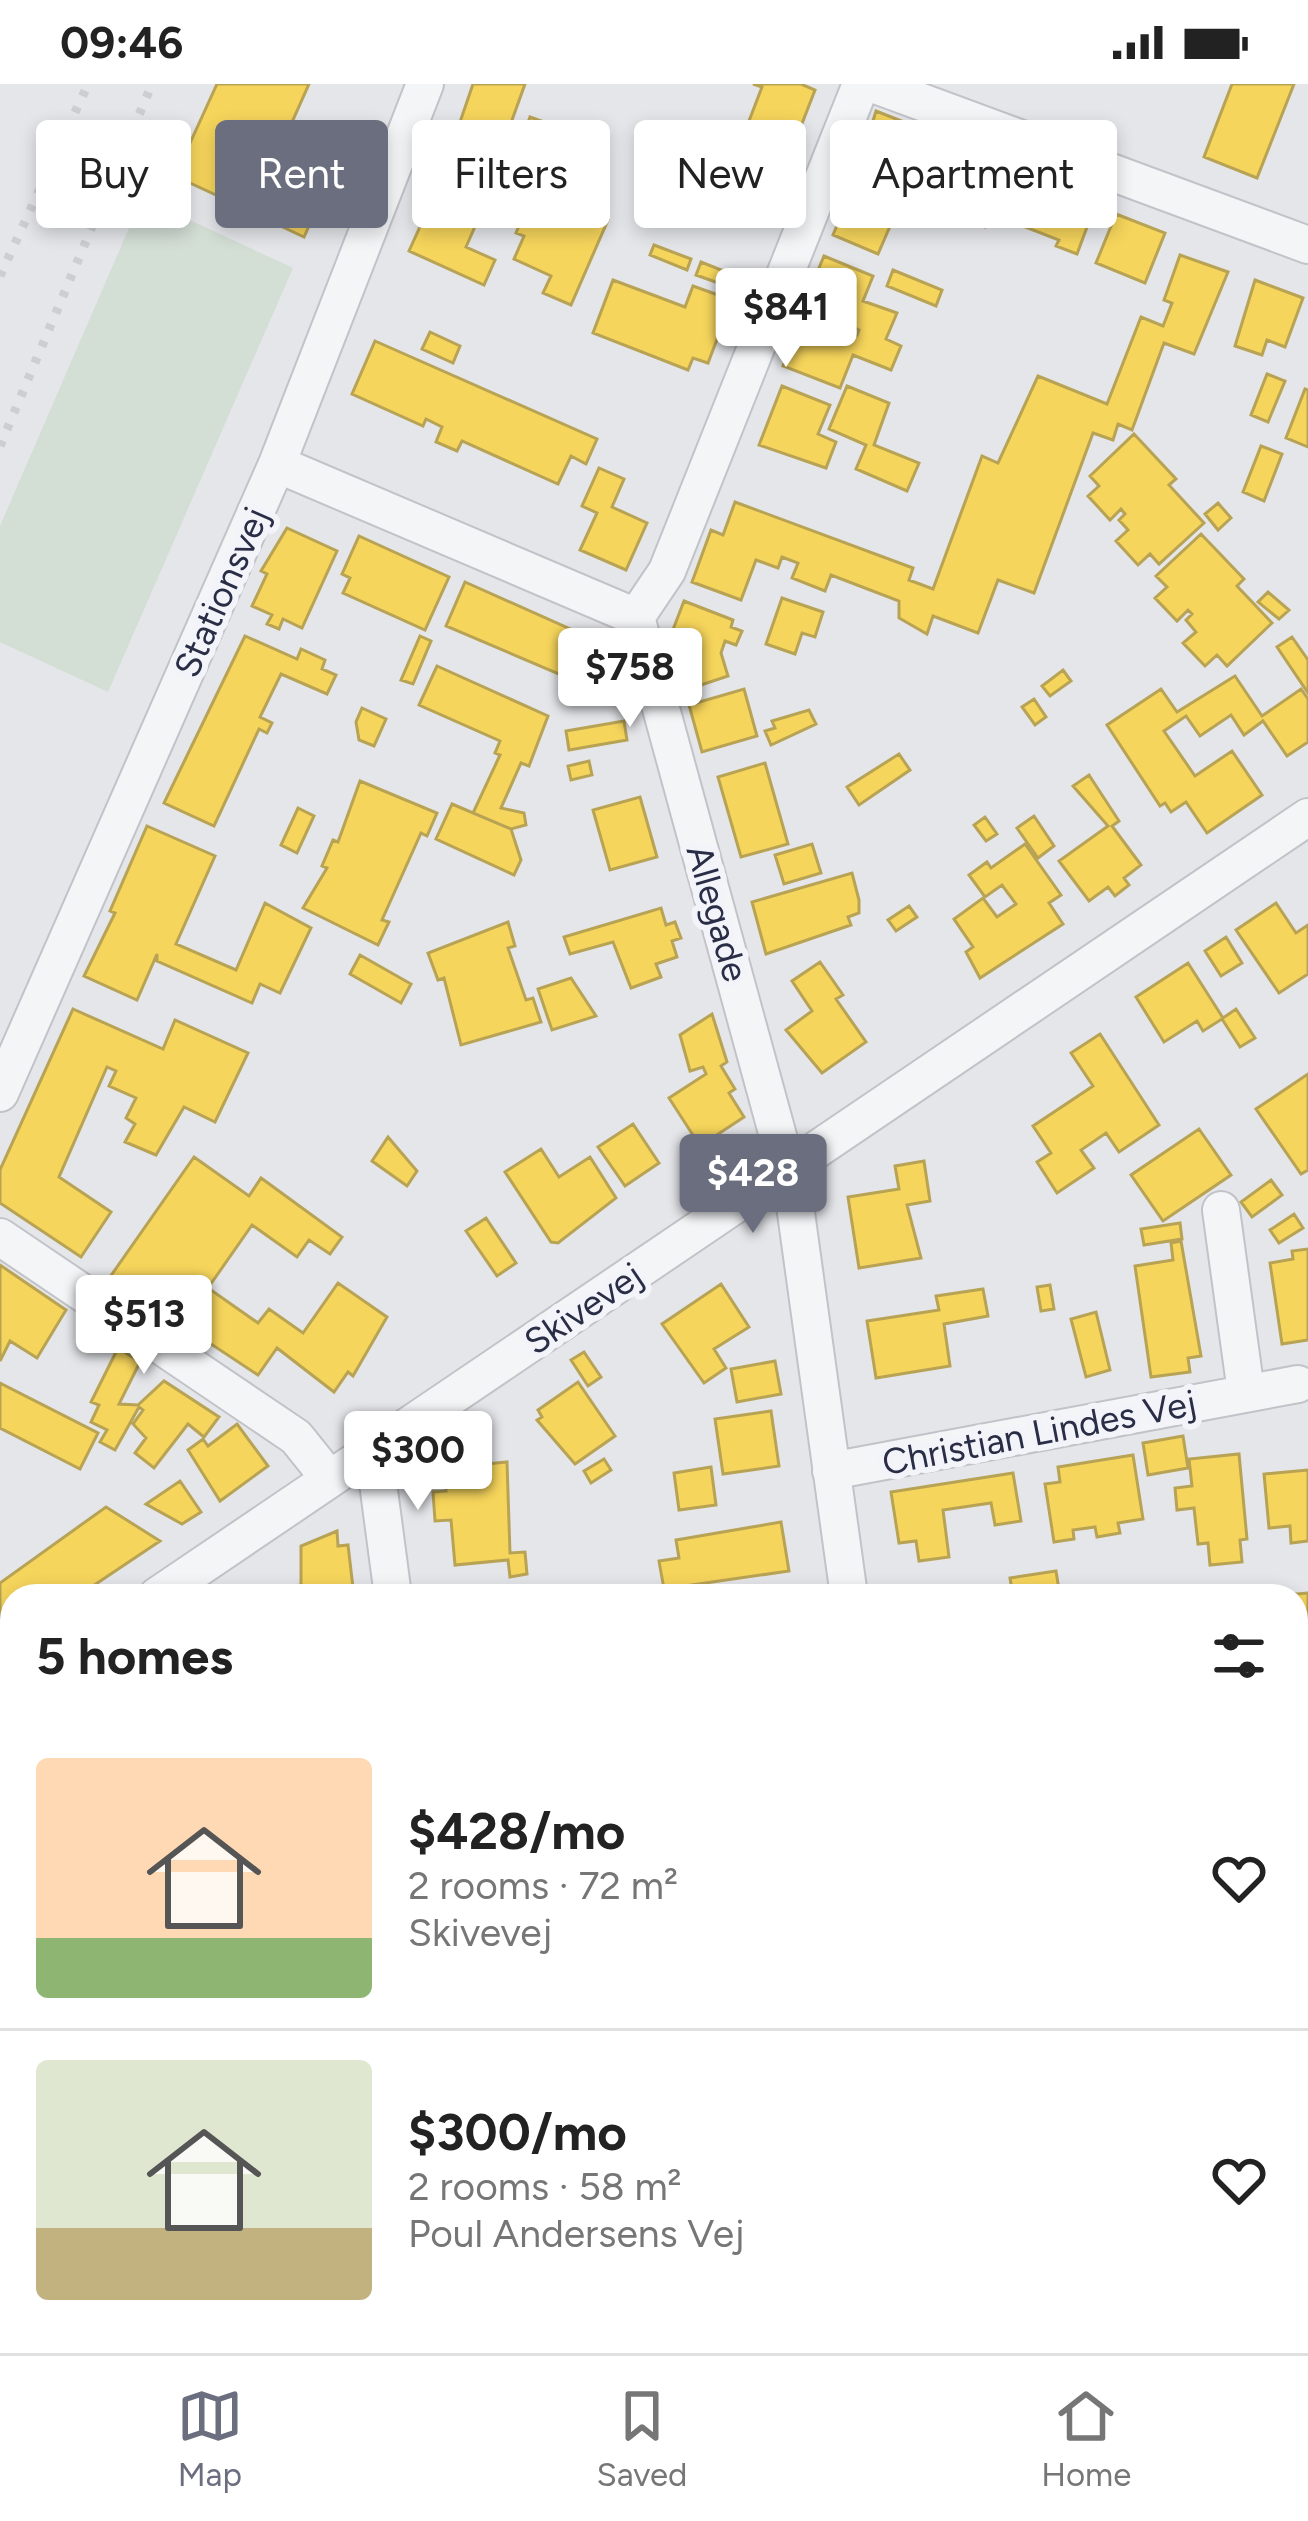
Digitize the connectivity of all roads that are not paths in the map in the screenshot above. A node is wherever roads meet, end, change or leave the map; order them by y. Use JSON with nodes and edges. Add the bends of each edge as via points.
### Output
{"nodes":[{"id":1,"x":425,"y":84,"type":"edge"},
{"id":2,"x":861,"y":84,"type":"edge"},
{"id":3,"x":873,"y":84,"type":"edge"},
{"id":4,"x":1308,"y":245,"type":"edge"},
{"id":5,"x":277,"y":464,"type":"junction"},
{"id":6,"x":636,"y":617,"type":"junction"},
{"id":7,"x":1308,"y":817,"type":"edge"},
{"id":8,"x":0,"y":1093,"type":"edge"},
{"id":9,"x":788,"y":1169,"type":"junction"},
{"id":10,"x":1221,"y":1210,"type":"dead end"},
{"id":11,"x":0,"y":1237,"type":"edge"},
{"id":12,"x":1298,"y":1384,"type":"dead end"},
{"id":13,"x":1246,"y":1392,"type":"junction"},
{"id":14,"x":363,"y":1458,"type":"junction"},
{"id":15,"x":831,"y":1471,"type":"junction"},
{"id":16,"x":329,"y":1478,"type":"junction"},
{"id":17,"x":174,"y":1584,"type":"edge"},
{"id":18,"x":391,"y":1584,"type":"edge"},
{"id":19,"x":848,"y":1584,"type":"edge"}],
"edges":[{"from":1,"to":5,"type":"street","name":"Stationsvej"},
{"from":2,"to":6,"type":"street","via":[[667,571]]},
{"from":3,"to":4,"type":"street"},
{"from":5,"to":6,"type":"street"},
{"from":5,"to":8,"type":"street","name":"Stationsvej"},
{"from":6,"to":9,"type":"street","name":"Allegade"},
{"from":7,"to":9,"type":"street","name":"Skivevej"},
{"from":9,"to":14,"type":"street","name":"Skivevej"},
{"from":9,"to":15,"type":"street","name":"Allegade"},
{"from":10,"to":13,"type":"street","name":"Christian Lindes Vej"},
{"from":11,"to":16,"type":"street","via":[[296,1437]]},
{"from":12,"to":13,"type":"street","name":"Christian Lindes Vej"},
{"from":13,"to":15,"type":"street","name":"Christian Lindes Vej"},
{"from":14,"to":16,"type":"street","name":"Skivevej"},
{"from":14,"to":18,"type":"street","via":[[378,1483]]},
{"from":15,"to":19,"type":"street","name":"Allegade"},
{"from":16,"to":17,"type":"street","name":"Skivevej"}]}
